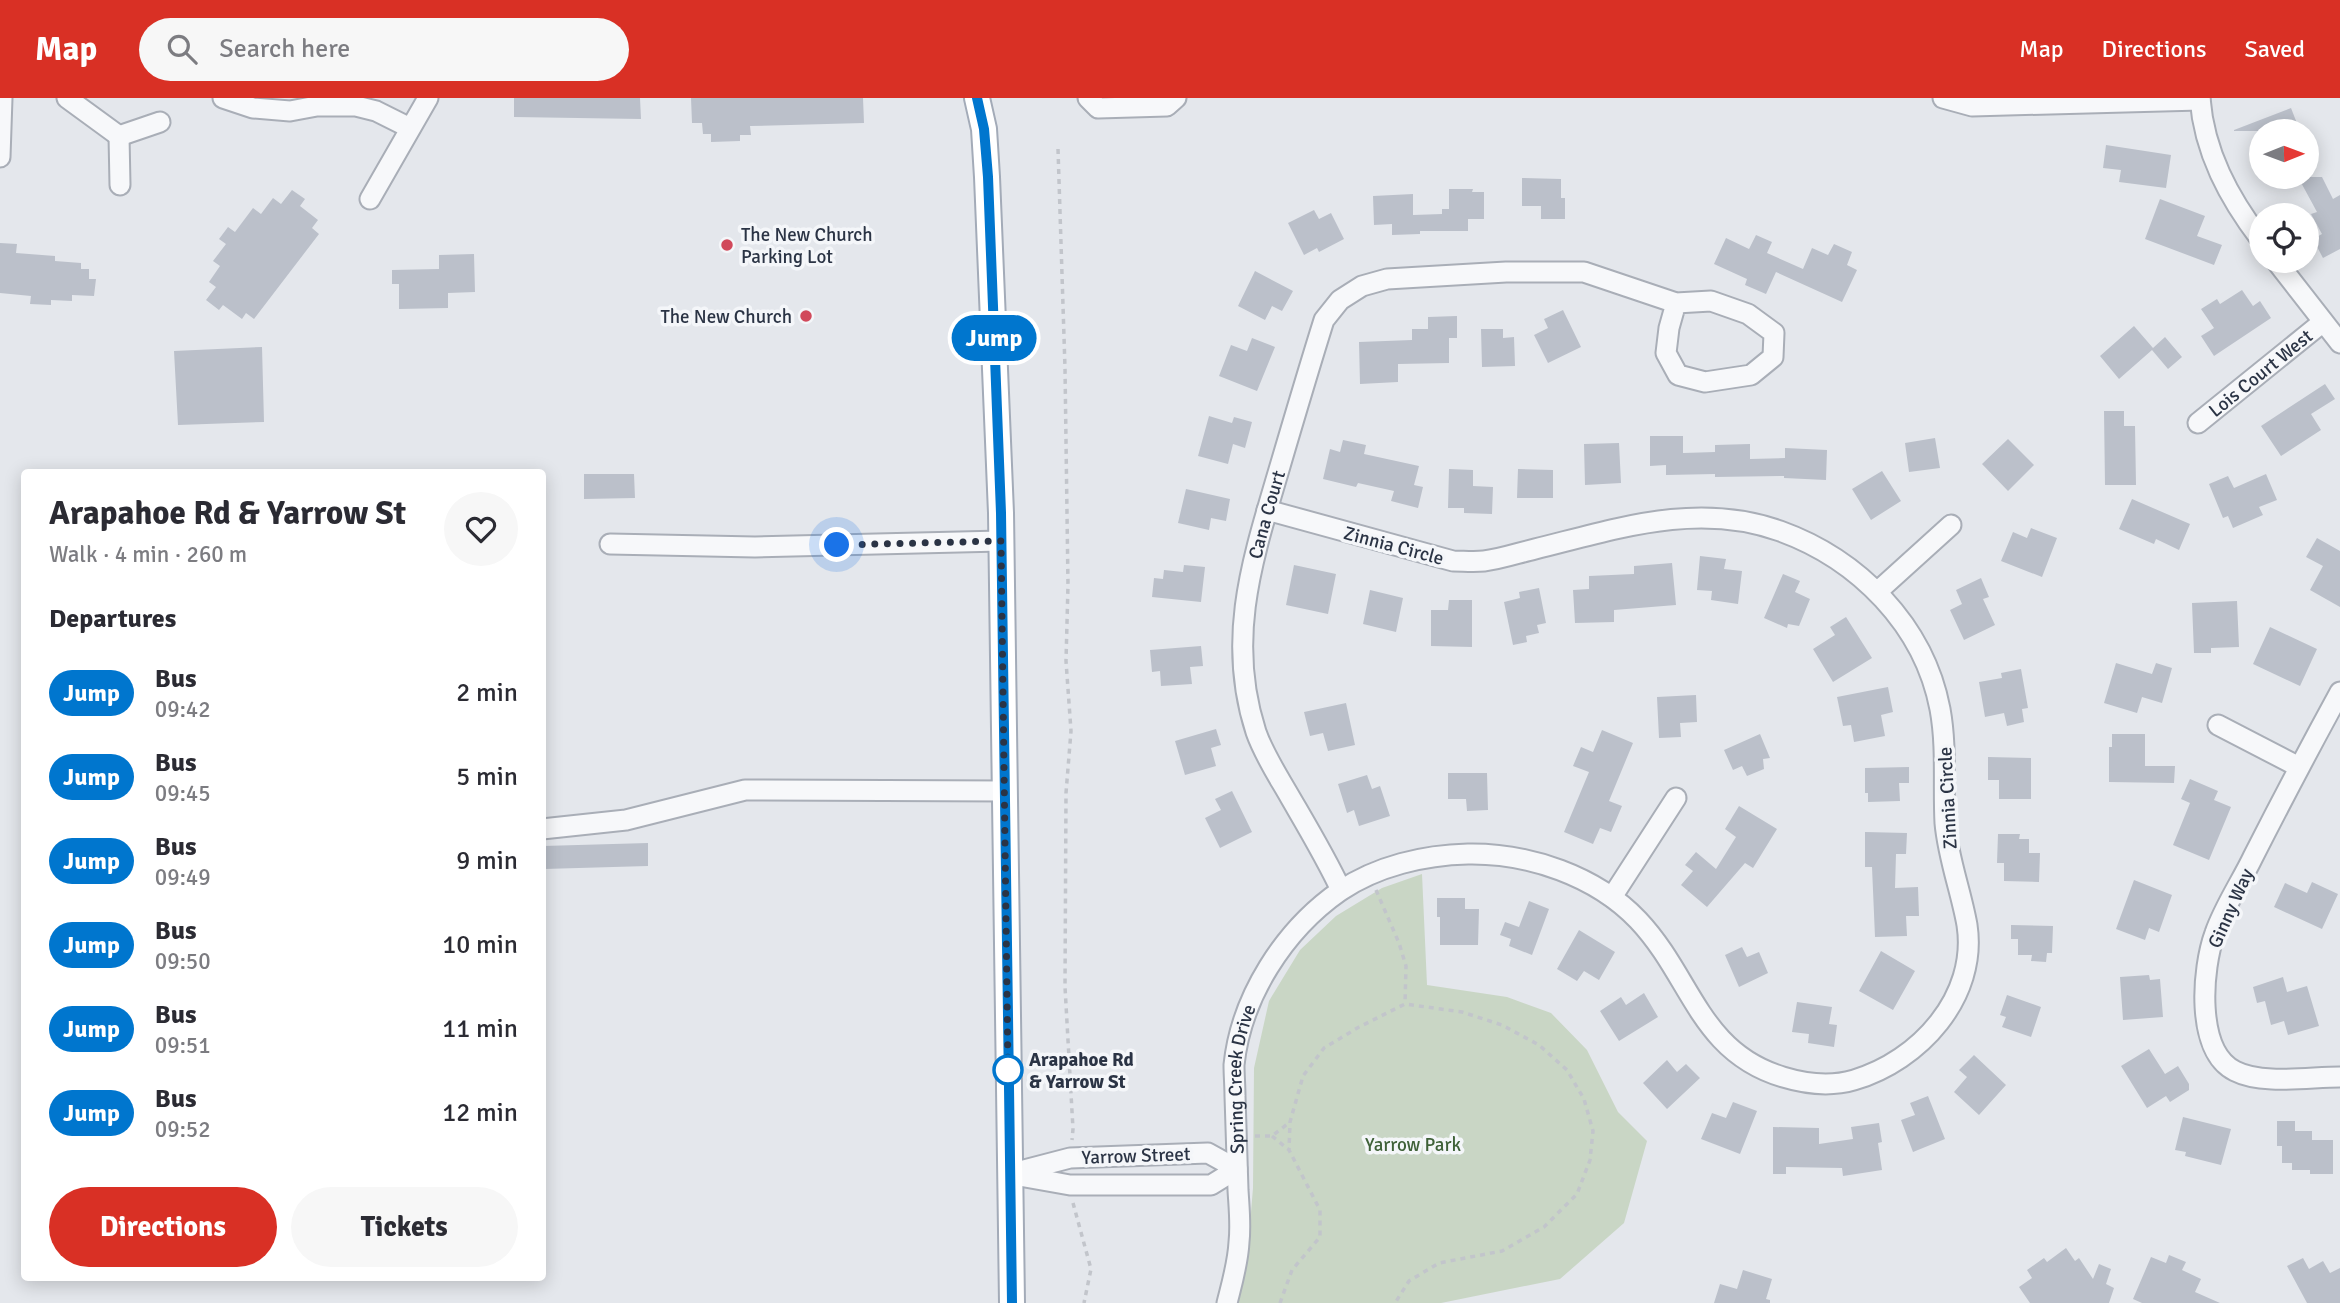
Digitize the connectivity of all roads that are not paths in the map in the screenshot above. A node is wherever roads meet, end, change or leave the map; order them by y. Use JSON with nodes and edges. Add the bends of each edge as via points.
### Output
{"nodes":[{"id":1,"x":2,"y":98,"type":"edge"},
{"id":2,"x":67,"y":98,"type":"edge"},
{"id":3,"x":223,"y":98,"type":"edge"},
{"id":4,"x":428,"y":98,"type":"edge"},
{"id":5,"x":977,"y":98,"type":"edge"},
{"id":6,"x":1088,"y":98,"type":"edge"},
{"id":7,"x":1175,"y":98,"type":"edge"},
{"id":8,"x":1943,"y":98,"type":"edge"},
{"id":9,"x":2200,"y":99,"type":"edge"},
{"id":10,"x":160,"y":122,"type":"dead end"},
{"id":11,"x":410,"y":128,"type":"junction"},
{"id":12,"x":120,"y":136,"type":"junction"},
{"id":13,"x":0,"y":157,"type":"edge"},
{"id":14,"x":120,"y":185,"type":"dead end"},
{"id":15,"x":370,"y":199,"type":"dead end"},
{"id":16,"x":2249,"y":224,"type":"edge"},
{"id":17,"x":2285,"y":273,"type":"edge"},
{"id":18,"x":1676,"y":303,"type":"junction"},
{"id":19,"x":2323,"y":322,"type":"junction"},
{"id":20,"x":2340,"y":344,"type":"edge"},
{"id":21,"x":2198,"y":423,"type":"dead end"},
{"id":22,"x":1267,"y":510,"type":"junction"},
{"id":23,"x":1951,"y":525,"type":"dead end"},
{"id":24,"x":1001,"y":541,"type":"junction"},
{"id":25,"x":610,"y":544,"type":"dead end"},
{"id":26,"x":1877,"y":592,"type":"junction"},
{"id":27,"x":2340,"y":692,"type":"edge"},
{"id":28,"x":2218,"y":725,"type":"dead end"},
{"id":29,"x":2299,"y":767,"type":"junction"},
{"id":30,"x":1006,"y":791,"type":"junction"},
{"id":31,"x":1676,"y":798,"type":"dead end"},
{"id":32,"x":546,"y":829,"type":"edge"},
{"id":33,"x":1341,"y":890,"type":"junction"},
{"id":34,"x":1612,"y":897,"type":"junction"},
{"id":35,"x":2340,"y":1077,"type":"edge"},
{"id":36,"x":1237,"y":1169,"type":"junction"},
{"id":37,"x":1009,"y":1174,"type":"junction"},
{"id":38,"x":1012,"y":1303,"type":"edge"},
{"id":39,"x":1227,"y":1303,"type":"edge"}],
"edges":[{"from":1,"to":13,"type":"street"},
{"from":2,"to":12,"type":"street"},
{"from":3,"to":11,"type":"street","via":[[253,108],[290,111],[356,106]]},
{"from":4,"to":11,"type":"street"},
{"from":5,"to":24,"type":"main road","via":[[988,177]]},
{"from":6,"to":7,"type":"street","via":[[1098,108],[1167,106]]},
{"from":8,"to":9,"type":"street","via":[[1972,106]]},
{"from":9,"to":16,"type":"street","via":[[2204,134],[2216,167]]},
{"from":10,"to":12,"type":"street"},
{"from":11,"to":15,"type":"street"},
{"from":12,"to":14,"type":"street"},
{"from":17,"to":19,"type":"street"},
{"from":18,"to":18,"type":"street","via":[[1711,301],[1748,314],[1774,333],[1773,357],[1751,375],[1705,382],[1678,375],[1665,353]]},
{"from":18,"to":22,"type":"street","name":"Cana Court","via":[[1584,272],[1387,279],[1362,286],[1340,300],[1324,320]]},
{"from":19,"to":20,"type":"street"},
{"from":19,"to":21,"type":"street","name":"Lois Court West"},
{"from":22,"to":26,"type":"street","name":"Zinnia Circle","via":[[1453,561],[1485,561],[1661,519],[1703,516],[1742,521],[1826,552]]},
{"from":22,"to":33,"type":"street","name":"Cana Court","via":[[1246,594],[1242,645],[1247,696],[1270,763]]},
{"from":23,"to":26,"type":"street"},
{"from":24,"to":25,"type":"street","via":[[755,547]]},
{"from":24,"to":30,"type":"main road"},
{"from":26,"to":34,"type":"street","name":"Zinnia Circle","via":[[1905,625],[1926,663],[1940,705],[1945,825],[1969,953],[1958,990],[1939,1024],[1911,1052],[1886,1068],[1850,1081],[1801,1082],[1765,1072],[1718,1038],[1665,953]]},
{"from":27,"to":29,"type":"street","name":"Ginny Way"},
{"from":28,"to":29,"type":"street"},
{"from":29,"to":35,"type":"street","name":"Ginny Way","via":[[2215,932],[2206,968],[2209,1039],[2232,1070],[2253,1078]]},
{"from":30,"to":32,"type":"street","via":[[745,790],[626,820]]},
{"from":30,"to":37,"type":"main road"},
{"from":31,"to":34,"type":"street"},
{"from":33,"to":34,"type":"street","name":"Zinnia Circle","via":[[1397,864],[1482,854],[1529,860],[1573,875]]},
{"from":33,"to":36,"type":"street","name":"Spring Creek Drive","via":[[1280,950],[1261,979],[1244,1020],[1234,1065]]},
{"from":36,"to":37,"type":"street","name":"Yarrow Street","via":[[1211,1185],[1069,1185]]},
{"from":36,"to":37,"type":"street","name":"Yarrow Street","via":[[1208,1153],[1070,1158]]},
{"from":36,"to":39,"type":"street","name":"Spring Creek Drive","via":[[1240,1239]]},
{"from":37,"to":38,"type":"main road"}]}
